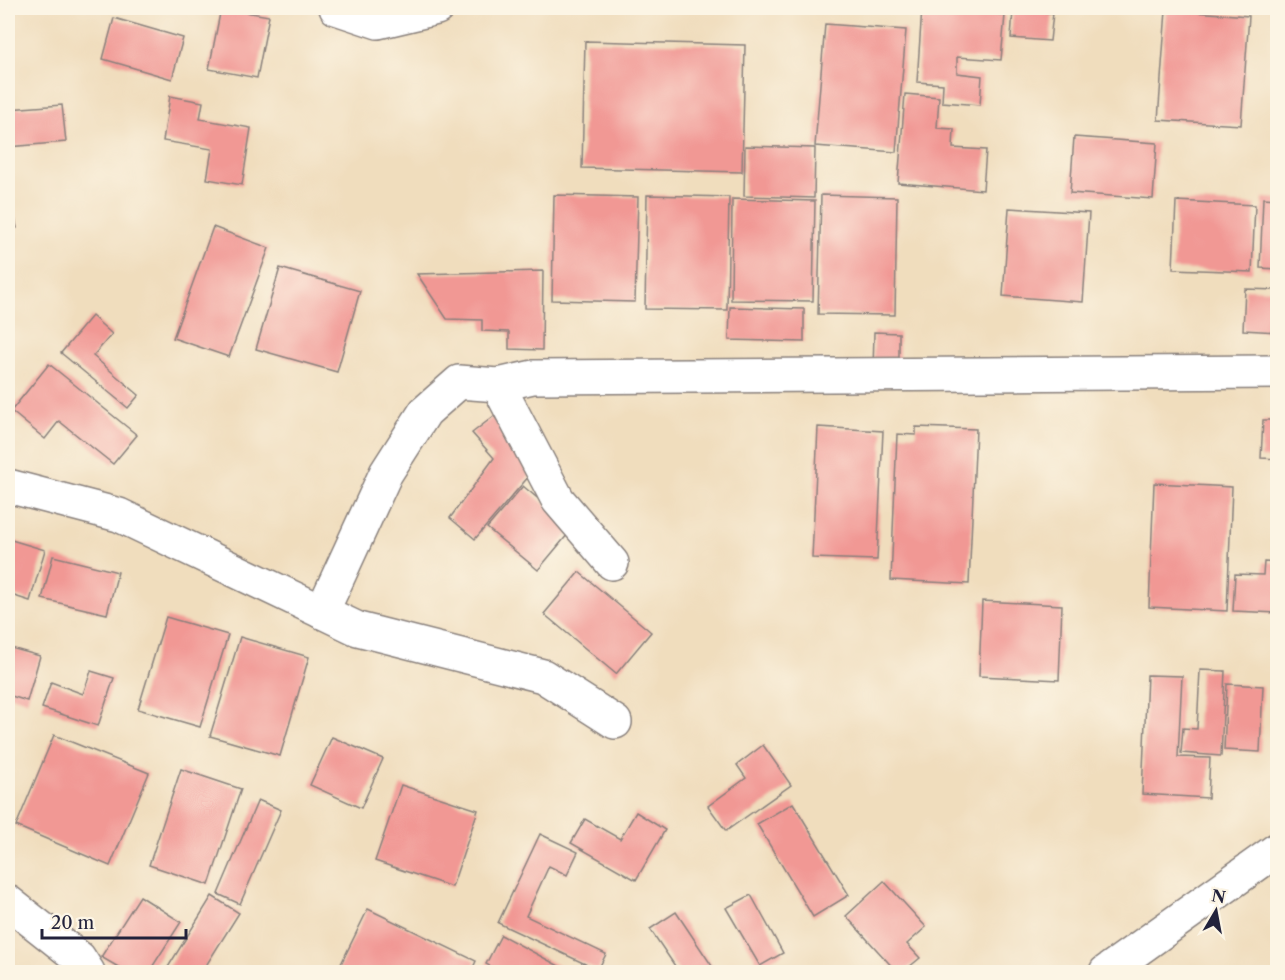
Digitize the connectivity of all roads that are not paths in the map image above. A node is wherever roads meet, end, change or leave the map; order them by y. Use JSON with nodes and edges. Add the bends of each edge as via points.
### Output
{"nodes":[{"id":1,"x":336,"y":8,"type":"edge"},
{"id":2,"x":437,"y":8,"type":"edge"},
{"id":3,"x":1278,"y":372,"type":"edge"},
{"id":4,"x":498,"y":386,"type":"junction"},
{"id":5,"x":8,"y":486,"type":"edge"},
{"id":6,"x":612,"y":563,"type":"dead end"},
{"id":7,"x":322,"y":612,"type":"junction"},
{"id":8,"x":615,"y":722,"type":"dead end"},
{"id":9,"x":1278,"y":849,"type":"edge"},
{"id":10,"x":8,"y":902,"type":"edge"},
{"id":11,"x":88,"y":972,"type":"edge"},
{"id":12,"x":1107,"y":972,"type":"edge"}],
"edges":[{"from":1,"to":2,"type":"street","via":[[378,22]]},
{"from":3,"to":4,"type":"street","via":[[533,377]]},
{"from":4,"to":6,"type":"street","via":[[558,500]]},
{"from":4,"to":7,"type":"street","via":[[459,382],[425,412],[386,473]]},
{"from":5,"to":7,"type":"street","via":[[119,515]]},
{"from":7,"to":8,"type":"street","via":[[358,628],[543,676]]},
{"from":9,"to":12,"type":"street"},
{"from":10,"to":11,"type":"street","via":[[79,957]]}]}
